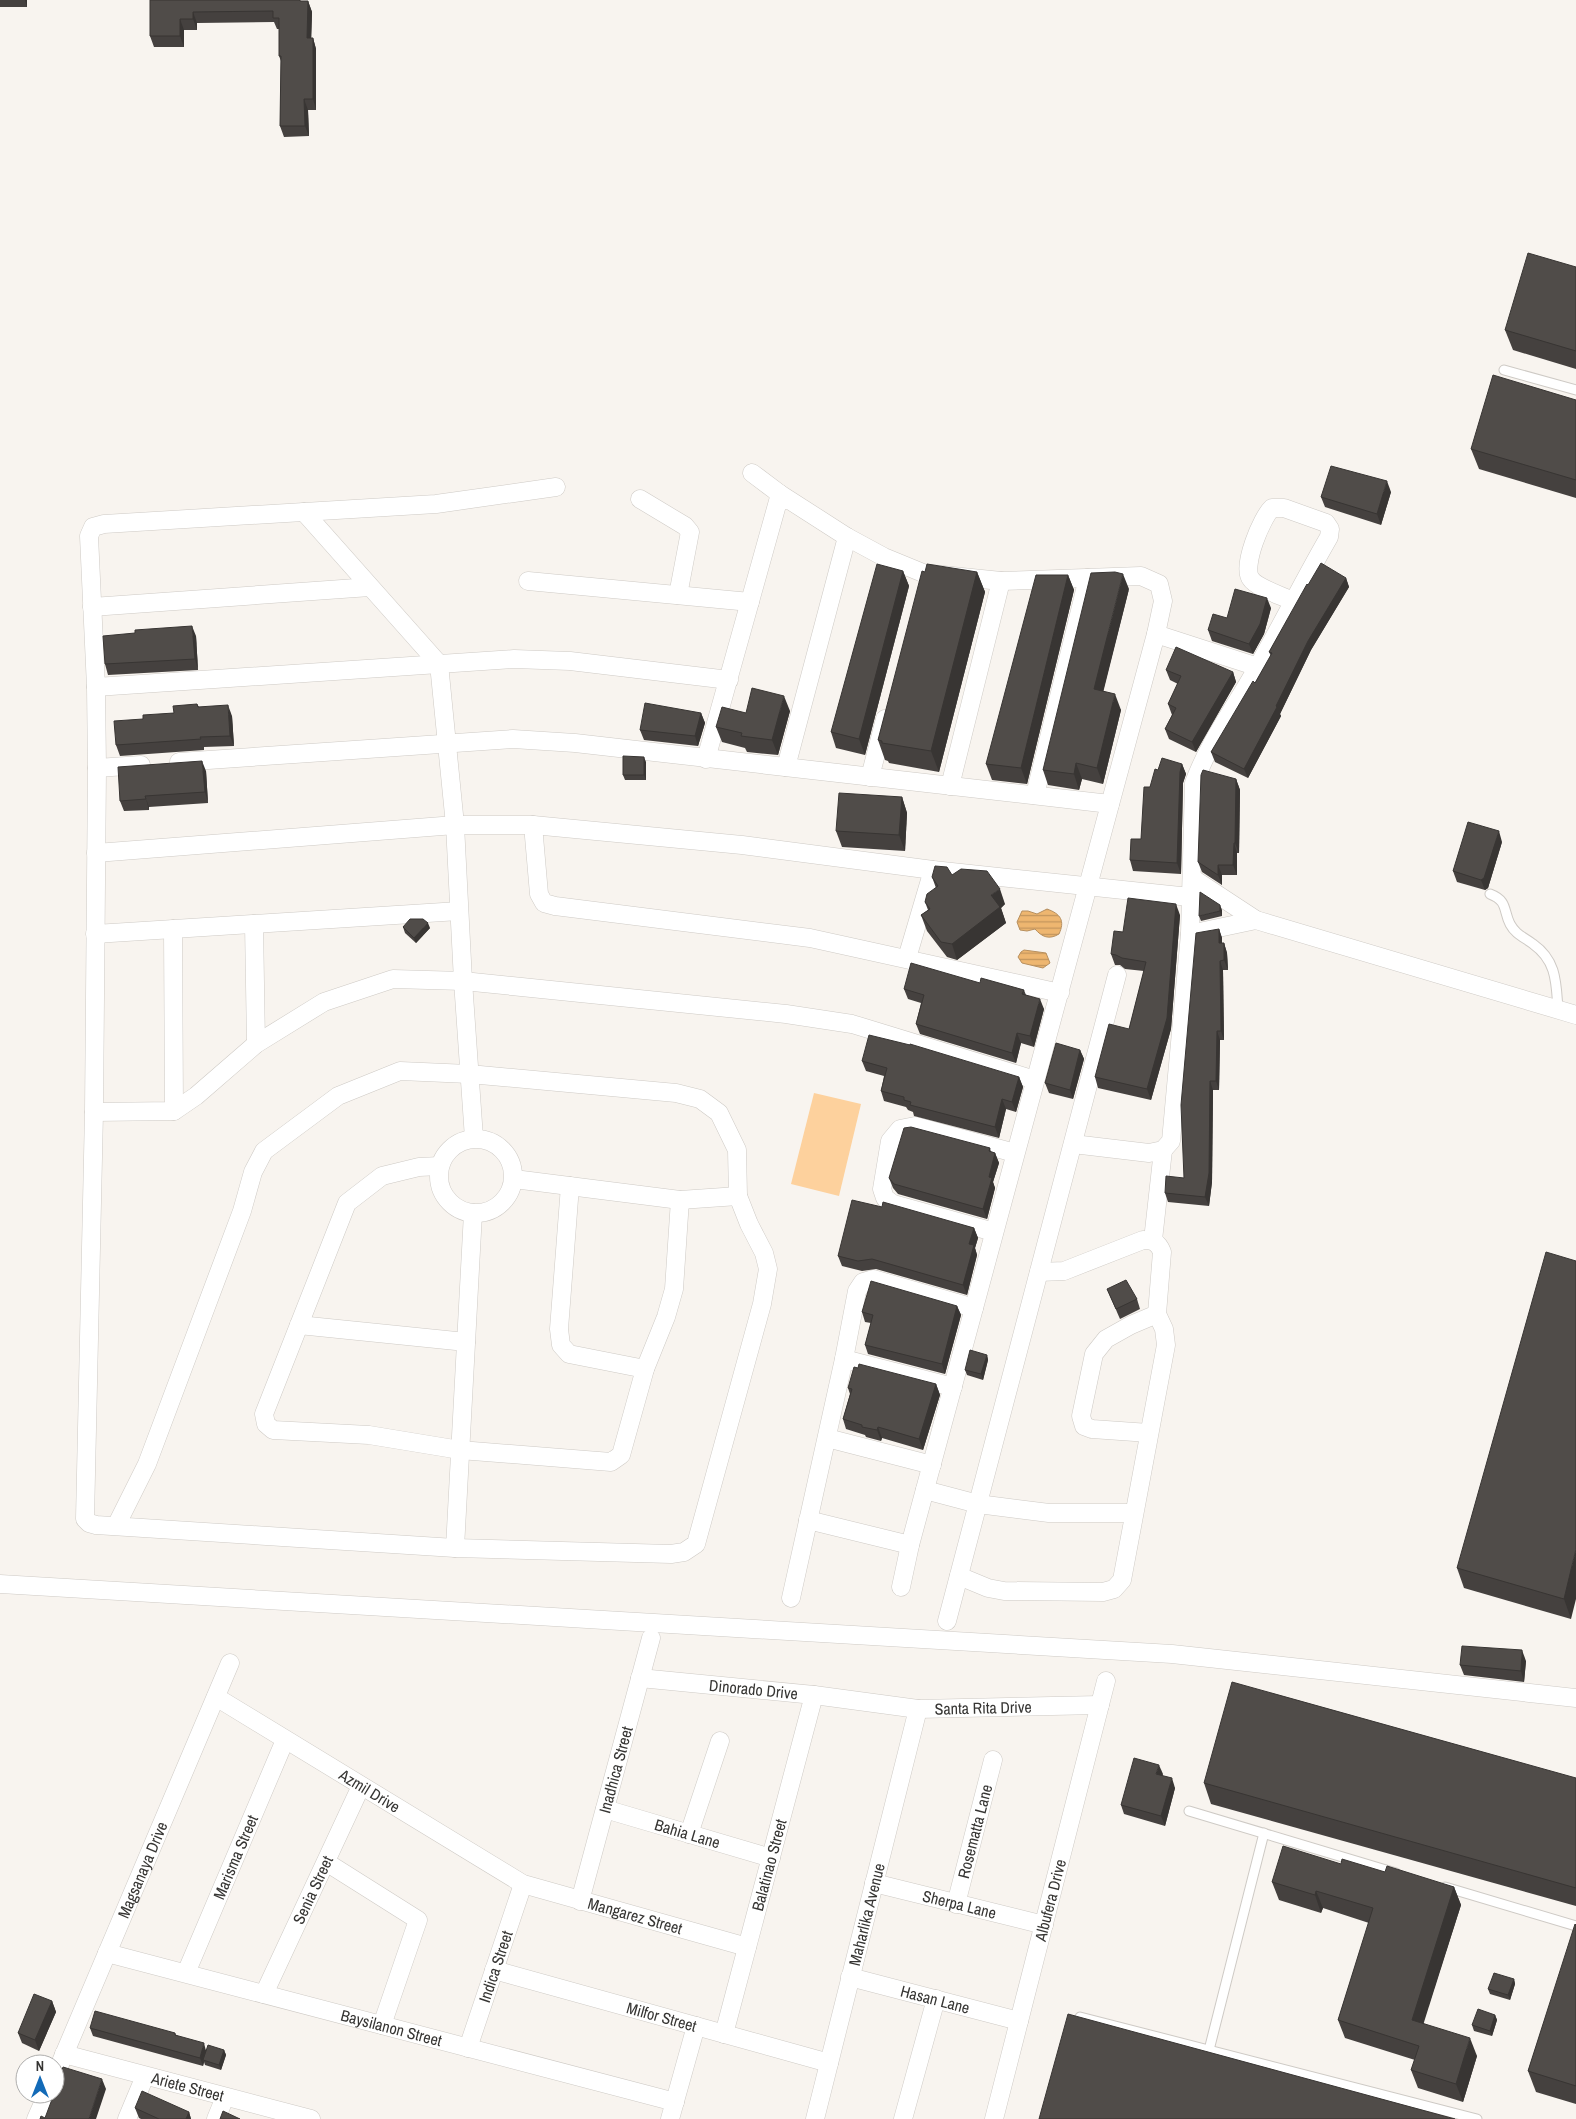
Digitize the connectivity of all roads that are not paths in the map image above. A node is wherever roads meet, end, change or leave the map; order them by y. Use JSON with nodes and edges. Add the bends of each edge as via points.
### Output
{"nodes":[{"id":1,"x":1504,"y":370,"type":"dead end"},
{"id":2,"x":1576,"y":390,"type":"edge"},
{"id":3,"x":752,"y":473,"type":"dead end"},
{"id":4,"x":556,"y":487,"type":"dead end"},
{"id":5,"x":780,"y":494,"type":"junction"},
{"id":6,"x":640,"y":499,"type":"dead end"},
{"id":7,"x":304,"y":512,"type":"junction"},
{"id":8,"x":847,"y":537,"type":"junction"},
{"id":9,"x":924,"y":573,"type":"junction"},
{"id":10,"x":1088,"y":578,"type":"junction"},
{"id":11,"x":528,"y":581,"type":"dead end"},
{"id":12,"x":1000,"y":581,"type":"junction"},
{"id":13,"x":370,"y":587,"type":"junction"},
{"id":14,"x":919,"y":592,"type":"edge"},
{"id":15,"x":678,"y":595,"type":"junction"},
{"id":16,"x":1292,"y":601,"type":"junction"},
{"id":17,"x":750,"y":602,"type":"junction"},
{"id":18,"x":92,"y":607,"type":"junction"},
{"id":19,"x":1156,"y":634,"type":"junction"},
{"id":20,"x":439,"y":664,"type":"junction"},
{"id":21,"x":1258,"y":667,"type":"junction"},
{"id":22,"x":728,"y":680,"type":"junction"},
{"id":23,"x":96,"y":687,"type":"junction"},
{"id":24,"x":889,"y":703,"type":"edge"},
{"id":25,"x":448,"y":744,"type":"junction"},
{"id":26,"x":706,"y":759,"type":"junction"},
{"id":27,"x":786,"y":767,"type":"junction"},
{"id":28,"x":97,"y":768,"type":"junction"},
{"id":29,"x":870,"y":777,"type":"junction"},
{"id":30,"x":950,"y":786,"type":"junction"},
{"id":31,"x":1035,"y":795,"type":"junction"},
{"id":32,"x":1110,"y":804,"type":"junction"},
{"id":33,"x":455,"y":825,"type":"junction"},
{"id":34,"x":533,"y":825,"type":"junction"},
{"id":35,"x":96,"y":853,"type":"junction"},
{"id":36,"x":933,"y":870,"type":"junction"},
{"id":37,"x":1192,"y":878,"type":"junction"},
{"id":38,"x":1087,"y":886,"type":"junction"},
{"id":39,"x":1490,"y":894,"type":"dead end"},
{"id":40,"x":1190,"y":897,"type":"junction"},
{"id":41,"x":459,"y":911,"type":"junction"},
{"id":42,"x":1256,"y":920,"type":"junction"},
{"id":43,"x":254,"y":924,"type":"junction"},
{"id":44,"x":173,"y":929,"type":"junction"},
{"id":45,"x":95,"y":934,"type":"junction"},
{"id":46,"x":1190,"y":934,"type":"junction"},
{"id":47,"x":906,"y":958,"type":"junction"},
{"id":48,"x":1118,"y":975,"type":"dead end"},
{"id":49,"x":463,"y":981,"type":"junction"},
{"id":50,"x":1060,"y":993,"type":"junction"},
{"id":51,"x":1558,"y":1009,"type":"junction"},
{"id":52,"x":1576,"y":1015,"type":"edge"},
{"id":53,"x":256,"y":1044,"type":"junction"},
{"id":54,"x":469,"y":1074,"type":"junction"},
{"id":55,"x":1035,"y":1080,"type":"junction"},
{"id":56,"x":174,"y":1111,"type":"junction"},
{"id":57,"x":94,"y":1112,"type":"junction"},
{"id":58,"x":474,"y":1138,"type":"junction"},
{"id":59,"x":1073,"y":1144,"type":"junction"},
{"id":60,"x":1162,"y":1150,"type":"junction"},
{"id":61,"x":1015,"y":1154,"type":"junction"},
{"id":62,"x":440,"y":1166,"type":"junction"},
{"id":63,"x":514,"y":1179,"type":"junction"},
{"id":64,"x":570,"y":1186,"type":"junction"},
{"id":65,"x":738,"y":1196,"type":"junction"},
{"id":66,"x":680,"y":1200,"type":"junction"},
{"id":67,"x":473,"y":1213,"type":"junction"},
{"id":68,"x":994,"y":1232,"type":"junction"},
{"id":69,"x":1153,"y":1240,"type":"junction"},
{"id":70,"x":1039,"y":1272,"type":"junction"},
{"id":71,"x":974,"y":1308,"type":"junction"},
{"id":72,"x":1157,"y":1314,"type":"junction"},
{"id":73,"x":299,"y":1326,"type":"junction"},
{"id":74,"x":466,"y":1342,"type":"junction"},
{"id":75,"x":844,"y":1359,"type":"junction"},
{"id":76,"x":645,"y":1369,"type":"junction"},
{"id":77,"x":953,"y":1387,"type":"junction"},
{"id":78,"x":1150,"y":1433,"type":"junction"},
{"id":79,"x":826,"y":1438,"type":"junction"},
{"id":80,"x":460,"y":1450,"type":"junction"},
{"id":81,"x":932,"y":1465,"type":"junction"},
{"id":82,"x":925,"y":1490,"type":"junction"},
{"id":83,"x":978,"y":1504,"type":"junction"},
{"id":84,"x":1133,"y":1513,"type":"junction"},
{"id":85,"x":808,"y":1520,"type":"junction"},
{"id":86,"x":116,"y":1526,"type":"junction"},
{"id":87,"x":910,"y":1544,"type":"junction"},
{"id":88,"x":455,"y":1548,"type":"junction"},
{"id":89,"x":959,"y":1576,"type":"junction"},
{"id":90,"x":0,"y":1584,"type":"edge"},
{"id":91,"x":901,"y":1587,"type":"dead end"},
{"id":92,"x":791,"y":1598,"type":"dead end"},
{"id":93,"x":947,"y":1621,"type":"dead end"},
{"id":94,"x":651,"y":1638,"type":"dead end"},
{"id":95,"x":230,"y":1663,"type":"dead end"},
{"id":96,"x":640,"y":1678,"type":"junction"},
{"id":97,"x":1106,"y":1681,"type":"dead end"},
{"id":98,"x":814,"y":1695,"type":"junction"},
{"id":99,"x":216,"y":1697,"type":"junction"},
{"id":100,"x":1576,"y":1698,"type":"edge"},
{"id":101,"x":866,"y":1702,"type":"joint"},
{"id":102,"x":1100,"y":1705,"type":"junction"},
{"id":103,"x":918,"y":1709,"type":"junction"},
{"id":104,"x":286,"y":1740,"type":"junction"},
{"id":105,"x":720,"y":1742,"type":"dead end"},
{"id":106,"x":993,"y":1760,"type":"dead end"},
{"id":107,"x":361,"y":1786,"type":"junction"},
{"id":108,"x":605,"y":1809,"type":"junction"},
{"id":109,"x":1189,"y":1811,"type":"dead end"},
{"id":110,"x":1264,"y":1833,"type":"junction"},
{"id":111,"x":689,"y":1834,"type":"junction"},
{"id":112,"x":771,"y":1858,"type":"junction"},
{"id":113,"x":326,"y":1862,"type":"junction"},
{"id":114,"x":1406,"y":1876,"type":"edge"},
{"id":115,"x":874,"y":1883,"type":"junction"},
{"id":116,"x":523,"y":1884,"type":"junction"},
{"id":117,"x":1434,"y":1884,"type":"edge"},
{"id":118,"x":580,"y":1901,"type":"junction"},
{"id":119,"x":956,"y":1904,"type":"junction"},
{"id":120,"x":1044,"y":1925,"type":"junction"},
{"id":121,"x":1576,"y":1926,"type":"edge"},
{"id":122,"x":747,"y":1947,"type":"junction"},
{"id":123,"x":107,"y":1954,"type":"junction"},
{"id":124,"x":494,"y":1970,"type":"junction"},
{"id":125,"x":186,"y":1973,"type":"junction"},
{"id":126,"x":850,"y":1977,"type":"junction"},
{"id":127,"x":264,"y":1994,"type":"junction"},
{"id":128,"x":936,"y":1999,"type":"junction"},
{"id":129,"x":1080,"y":2017,"type":"edge"},
{"id":130,"x":1019,"y":2021,"type":"junction"},
{"id":131,"x":382,"y":2025,"type":"junction"},
{"id":132,"x":696,"y":2026,"type":"junction"},
{"id":133,"x":724,"y":2034,"type":"junction"},
{"id":134,"x":468,"y":2048,"type":"junction"},
{"id":135,"x":1208,"y":2050,"type":"junction"},
{"id":136,"x":64,"y":2054,"type":"edge"},
{"id":137,"x":65,"y":2054,"type":"edge"},
{"id":138,"x":829,"y":2062,"type":"junction"},
{"id":139,"x":145,"y":2076,"type":"junction"},
{"id":140,"x":225,"y":2096,"type":"junction"},
{"id":141,"x":43,"y":2104,"type":"edge"},
{"id":142,"x":673,"y":2111,"type":"edge"},
{"id":143,"x":36,"y":2119,"type":"edge"},
{"id":144,"x":127,"y":2119,"type":"edge"},
{"id":145,"x":216,"y":2119,"type":"edge"},
{"id":146,"x":311,"y":2119,"type":"edge"},
{"id":147,"x":815,"y":2119,"type":"edge"},
{"id":148,"x":904,"y":2119,"type":"edge"},
{"id":149,"x":994,"y":2119,"type":"edge"},
{"id":150,"x":1477,"y":2119,"type":"edge"}],
"edges":[{"from":1,"to":2,"type":"lane"},
{"from":3,"to":5,"type":"street"},
{"from":4,"to":7,"type":"street","via":[[436,504]]},
{"from":5,"to":8,"type":"street"},
{"from":5,"to":17,"type":"street"},
{"from":6,"to":15,"type":"street","via":[[690,532]]},
{"from":7,"to":13,"type":"street"},
{"from":7,"to":18,"type":"street","via":[[94,527],[88,536]]},
{"from":8,"to":9,"type":"street"},
{"from":8,"to":27,"type":"street"},
{"from":9,"to":12,"type":"street"},
{"from":9,"to":14,"type":"street"},
{"from":10,"to":12,"type":"street"},
{"from":10,"to":19,"type":"street","via":[[1141,576],[1159,584],[1164,601]]},
{"from":10,"to":31,"type":"street"},
{"from":11,"to":15,"type":"street"},
{"from":12,"to":30,"type":"street"},
{"from":13,"to":18,"type":"street"},
{"from":13,"to":20,"type":"street"},
{"from":15,"to":17,"type":"street"},
{"from":16,"to":16,"type":"street","via":[[1330,529],[1326,523],[1284,508],[1272,508],[1265,514],[1247,574],[1252,581]]},
{"from":16,"to":21,"type":"street"},
{"from":17,"to":22,"type":"street"},
{"from":18,"to":23,"type":"street"},
{"from":19,"to":21,"type":"street"},
{"from":19,"to":32,"type":"street"},
{"from":20,"to":22,"type":"street","via":[[514,659],[570,661]]},
{"from":20,"to":23,"type":"street"},
{"from":20,"to":25,"type":"street"},
{"from":21,"to":37,"type":"street","via":[[1201,764],[1194,783]]},
{"from":22,"to":26,"type":"street"},
{"from":23,"to":28,"type":"street"},
{"from":24,"to":29,"type":"street"},
{"from":25,"to":26,"type":"street","via":[[522,740],[575,743]]},
{"from":25,"to":28,"type":"street"},
{"from":25,"to":33,"type":"street"},
{"from":26,"to":27,"type":"street"},
{"from":27,"to":29,"type":"street"},
{"from":28,"to":35,"type":"street"},
{"from":29,"to":30,"type":"street"},
{"from":30,"to":31,"type":"street"},
{"from":31,"to":32,"type":"street"},
{"from":32,"to":38,"type":"street"},
{"from":33,"to":34,"type":"street"},
{"from":33,"to":35,"type":"street"},
{"from":33,"to":41,"type":"street"},
{"from":34,"to":36,"type":"street","via":[[742,845]]},
{"from":34,"to":47,"type":"street","via":[[540,894],[544,903],[810,938]]},
{"from":35,"to":45,"type":"street"},
{"from":36,"to":38,"type":"street"},
{"from":36,"to":47,"type":"street"},
{"from":37,"to":40,"type":"street"},
{"from":37,"to":42,"type":"street"},
{"from":38,"to":40,"type":"street"},
{"from":38,"to":50,"type":"street"},
{"from":39,"to":51,"type":"lane","via":[[1504,905],[1510,925],[1520,938],[1532,943],[1549,958],[1556,977]]},
{"from":40,"to":46,"type":"street"},
{"from":41,"to":43,"type":"street"},
{"from":41,"to":49,"type":"street"},
{"from":42,"to":46,"type":"street"},
{"from":42,"to":51,"type":"street"},
{"from":43,"to":44,"type":"street"},
{"from":43,"to":53,"type":"street"},
{"from":44,"to":45,"type":"street"},
{"from":44,"to":56,"type":"street"},
{"from":45,"to":57,"type":"street"},
{"from":46,"to":60,"type":"street","via":[[1171,1141]]},
{"from":47,"to":50,"type":"street"},
{"from":48,"to":59,"type":"street"},
{"from":49,"to":53,"type":"street","via":[[392,979],[324,1002]]},
{"from":49,"to":54,"type":"street"},
{"from":49,"to":55,"type":"street","via":[[786,1014],[852,1024]]},
{"from":50,"to":55,"type":"street"},
{"from":51,"to":52,"type":"street"},
{"from":53,"to":56,"type":"street"},
{"from":54,"to":58,"type":"street"},
{"from":54,"to":65,"type":"street","via":[[676,1093],[700,1099],[719,1113],[737,1150]]},
{"from":54,"to":86,"type":"street","via":[[400,1071],[338,1096],[264,1151],[147,1464]]},
{"from":55,"to":61,"type":"street"},
{"from":56,"to":57,"type":"street"},
{"from":57,"to":86,"type":"street","via":[[85,1519],[96,1525]]},
{"from":58,"to":62,"type":"street","via":[[452,1146]]},
{"from":58,"to":63,"type":"street","via":[[494,1143],[510,1158]]},
{"from":59,"to":60,"type":"street","via":[[1150,1153]]},
{"from":59,"to":70,"type":"street"},
{"from":60,"to":69,"type":"street"},
{"from":61,"to":68,"type":"street"},
{"from":61,"to":68,"type":"street","via":[[915,1126],[900,1129],[890,1141],[882,1189],[885,1198],[893,1204]]},
{"from":62,"to":67,"type":"street","via":[[439,1182],[445,1198],[457,1209]]},
{"from":62,"to":73,"type":"street","via":[[419,1167],[382,1176],[347,1203]]},
{"from":63,"to":64,"type":"street"},
{"from":63,"to":67,"type":"street","via":[[508,1197],[492,1210]]},
{"from":64,"to":66,"type":"street"},
{"from":64,"to":76,"type":"street","via":[[559,1329],[561,1345],[568,1354]]},
{"from":65,"to":66,"type":"street"},
{"from":65,"to":88,"type":"street","via":[[768,1269],[762,1304],[696,1544],[684,1552],[671,1554]]},
{"from":66,"to":76,"type":"street","via":[[674,1289]]},
{"from":67,"to":74,"type":"street"},
{"from":68,"to":71,"type":"street"},
{"from":69,"to":70,"type":"street","via":[[1143,1240],[1064,1271]]},
{"from":69,"to":72,"type":"street","via":[[1162,1252]]},
{"from":70,"to":83,"type":"street"},
{"from":71,"to":75,"type":"street","via":[[872,1279],[863,1282],[857,1291]]},
{"from":71,"to":77,"type":"street"},
{"from":72,"to":78,"type":"street","via":[[1164,1329],[1166,1345]]},
{"from":72,"to":78,"type":"street","via":[[1106,1339],[1094,1354],[1081,1416],[1084,1426],[1092,1430]]},
{"from":73,"to":74,"type":"street"},
{"from":73,"to":80,"type":"street","via":[[264,1414],[266,1424],[273,1430],[369,1435]]},
{"from":74,"to":80,"type":"street"},
{"from":75,"to":77,"type":"street"},
{"from":75,"to":79,"type":"street"},
{"from":76,"to":80,"type":"street","via":[[621,1455],[611,1462]]},
{"from":77,"to":81,"type":"street"},
{"from":78,"to":84,"type":"street"},
{"from":79,"to":81,"type":"street"},
{"from":79,"to":85,"type":"street"},
{"from":80,"to":88,"type":"street"},
{"from":81,"to":82,"type":"street"},
{"from":82,"to":83,"type":"street"},
{"from":82,"to":87,"type":"street"},
{"from":83,"to":84,"type":"street","via":[[1049,1513]]},
{"from":83,"to":89,"type":"street"},
{"from":84,"to":89,"type":"street","via":[[1122,1580],[1114,1589],[1103,1592],[1004,1591]]},
{"from":85,"to":87,"type":"street"},
{"from":85,"to":92,"type":"street"},
{"from":86,"to":88,"type":"street"},
{"from":87,"to":91,"type":"street"},
{"from":89,"to":93,"type":"street"},
{"from":90,"to":100,"type":"street","via":[[1172,1654]]},
{"from":94,"to":96,"type":"street","name":"Inadhica Street"},
{"from":95,"to":99,"type":"street","name":"Magsanaya Drive"},
{"from":96,"to":98,"type":"street","name":"Dinorado Drive"},
{"from":96,"to":108,"type":"street","name":"Inadhica Street"},
{"from":97,"to":102,"type":"street","name":"Albufera Drive"},
{"from":98,"to":101,"type":"street","name":"Dinorado Drive"},
{"from":98,"to":112,"type":"street","name":"Balatinao Street"},
{"from":99,"to":104,"type":"street","name":"Azmil Drive"},
{"from":99,"to":123,"type":"street","name":"Magsanaya Drive"},
{"from":101,"to":103,"type":"street","name":"Santa Rita Drive"},
{"from":102,"to":103,"type":"street","name":"Santa Rita Drive"},
{"from":102,"to":120,"type":"street","name":"Albufera Drive"},
{"from":103,"to":115,"type":"street","name":"Maharlika Avenue"},
{"from":104,"to":107,"type":"street","name":"Azmil Drive"},
{"from":104,"to":125,"type":"street","name":"Marisma Street"},
{"from":105,"to":111,"type":"street"},
{"from":106,"to":119,"type":"street","name":"Rosematta Lane"},
{"from":107,"to":113,"type":"street","name":"Senia Street"},
{"from":107,"to":116,"type":"street","name":"Azmil Drive"},
{"from":108,"to":111,"type":"street","name":"Bahia Lane"},
{"from":108,"to":118,"type":"street","name":"Inadhica Street"},
{"from":109,"to":110,"type":"lane"},
{"from":110,"to":114,"type":"lane"},
{"from":110,"to":135,"type":"lane"},
{"from":111,"to":112,"type":"street","name":"Bahia Lane"},
{"from":112,"to":122,"type":"street","name":"Balatinao Street"},
{"from":113,"to":127,"type":"street","name":"Senia Street"},
{"from":113,"to":131,"type":"street","via":[[418,1920]]},
{"from":115,"to":119,"type":"street","name":"Sherpa Lane"},
{"from":115,"to":126,"type":"street","name":"Maharlika Avenue"},
{"from":116,"to":118,"type":"street","name":"Mangarez Street"},
{"from":116,"to":124,"type":"street","name":"Indica Street"},
{"from":117,"to":121,"type":"lane"},
{"from":118,"to":122,"type":"street","name":"Mangarez Street"},
{"from":119,"to":120,"type":"street","name":"Sherpa Lane"},
{"from":120,"to":130,"type":"street","name":"Albufera Drive"},
{"from":122,"to":133,"type":"street","name":"Balatinao Street"},
{"from":123,"to":125,"type":"street","name":"Baysilanon Street"},
{"from":123,"to":136,"type":"street","name":"Magsanaya Drive"},
{"from":124,"to":132,"type":"street","name":"Milfor Street"},
{"from":124,"to":134,"type":"street","name":"Indica Street"},
{"from":125,"to":127,"type":"street","name":"Baysilanon Street"},
{"from":126,"to":128,"type":"street","name":"Hasan Lane"},
{"from":126,"to":138,"type":"street","name":"Maharlika Avenue"},
{"from":127,"to":131,"type":"street","name":"Baysilanon Street"},
{"from":128,"to":130,"type":"street","name":"Hasan Lane"},
{"from":128,"to":148,"type":"street"},
{"from":129,"to":135,"type":"lane"},
{"from":130,"to":149,"type":"street","name":"Albufera Drive"},
{"from":131,"to":134,"type":"street","name":"Baysilanon Street"},
{"from":132,"to":133,"type":"street","name":"Milfor Street"},
{"from":132,"to":142,"type":"street"},
{"from":133,"to":138,"type":"street","name":"Milfor Street"},
{"from":134,"to":142,"type":"street","name":"Baysilanon Street"},
{"from":135,"to":150,"type":"lane"},
{"from":137,"to":139,"type":"street","name":"Ariete Street"},
{"from":138,"to":147,"type":"street","name":"Maharlika Avenue"},
{"from":139,"to":140,"type":"street","name":"Ariete Street"},
{"from":139,"to":144,"type":"street"},
{"from":140,"to":145,"type":"street"},
{"from":140,"to":146,"type":"street","name":"Ariete Street"},
{"from":141,"to":143,"type":"street"}]}
